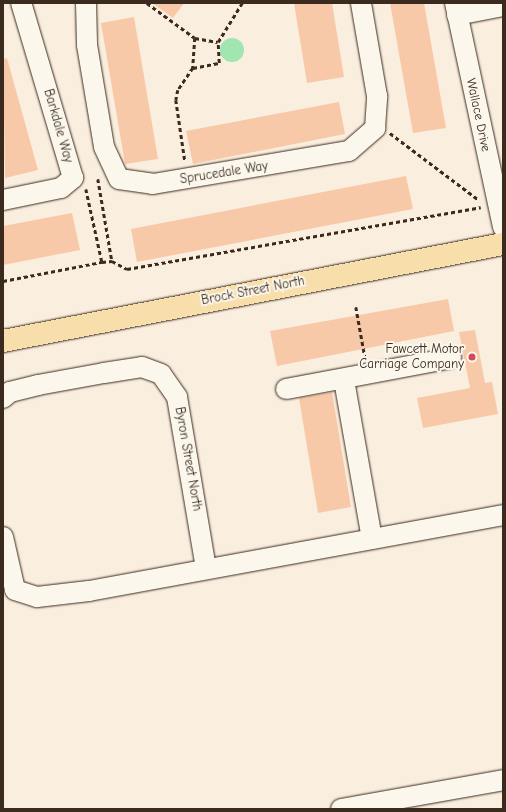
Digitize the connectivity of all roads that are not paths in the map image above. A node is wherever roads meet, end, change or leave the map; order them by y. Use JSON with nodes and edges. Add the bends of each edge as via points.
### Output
{"nodes":[{"id":1,"x":21,"y":3,"type":"edge"},
{"id":2,"x":86,"y":3,"type":"edge"},
{"id":3,"x":361,"y":3,"type":"edge"},
{"id":4,"x":503,"y":6,"type":"edge"},
{"id":5,"x":456,"y":9,"type":"edge"},
{"id":6,"x":3,"y":200,"type":"edge"},
{"id":7,"x":503,"y":227,"type":"edge"},
{"id":8,"x":503,"y":244,"type":"edge"},
{"id":9,"x":3,"y":341,"type":"edge"},
{"id":10,"x":451,"y":358,"type":"dead end"},
{"id":11,"x":344,"y":380,"type":"junction"},
{"id":12,"x":286,"y":389,"type":"dead end"},
{"id":13,"x":3,"y":398,"type":"edge"},
{"id":14,"x":503,"y":515,"type":"edge"},
{"id":15,"x":3,"y":537,"type":"edge"},
{"id":16,"x":372,"y":539,"type":"junction"},
{"id":17,"x":206,"y":569,"type":"junction"},
{"id":18,"x":503,"y":780,"type":"edge"},
{"id":19,"x":341,"y":809,"type":"edge"}],
"edges":[{"from":1,"to":6,"type":"street","name":"Barkdale Way","via":[[73,178],[61,188]]},
{"from":2,"to":3,"type":"street","name":"Sprucedale Way","via":[[87,45],[104,147],[119,179],[153,184],[349,151],[375,128],[377,96]]},
{"from":4,"to":5,"type":"street"},
{"from":5,"to":7,"type":"street","name":"Wallace Drive"},
{"from":8,"to":9,"type":"main road","name":"Brock Street North"},
{"from":10,"to":11,"type":"street","via":[[368,373]]},
{"from":11,"to":12,"type":"street"},
{"from":11,"to":16,"type":"street"},
{"from":13,"to":17,"type":"street","name":"Byron Street North","via":[[10,392],[38,385],[142,367],[161,374],[177,398]]},
{"from":14,"to":16,"type":"street"},
{"from":15,"to":17,"type":"street","via":[[15,590],[37,597],[89,591]]},
{"from":16,"to":17,"type":"street"},
{"from":18,"to":19,"type":"street"}]}
